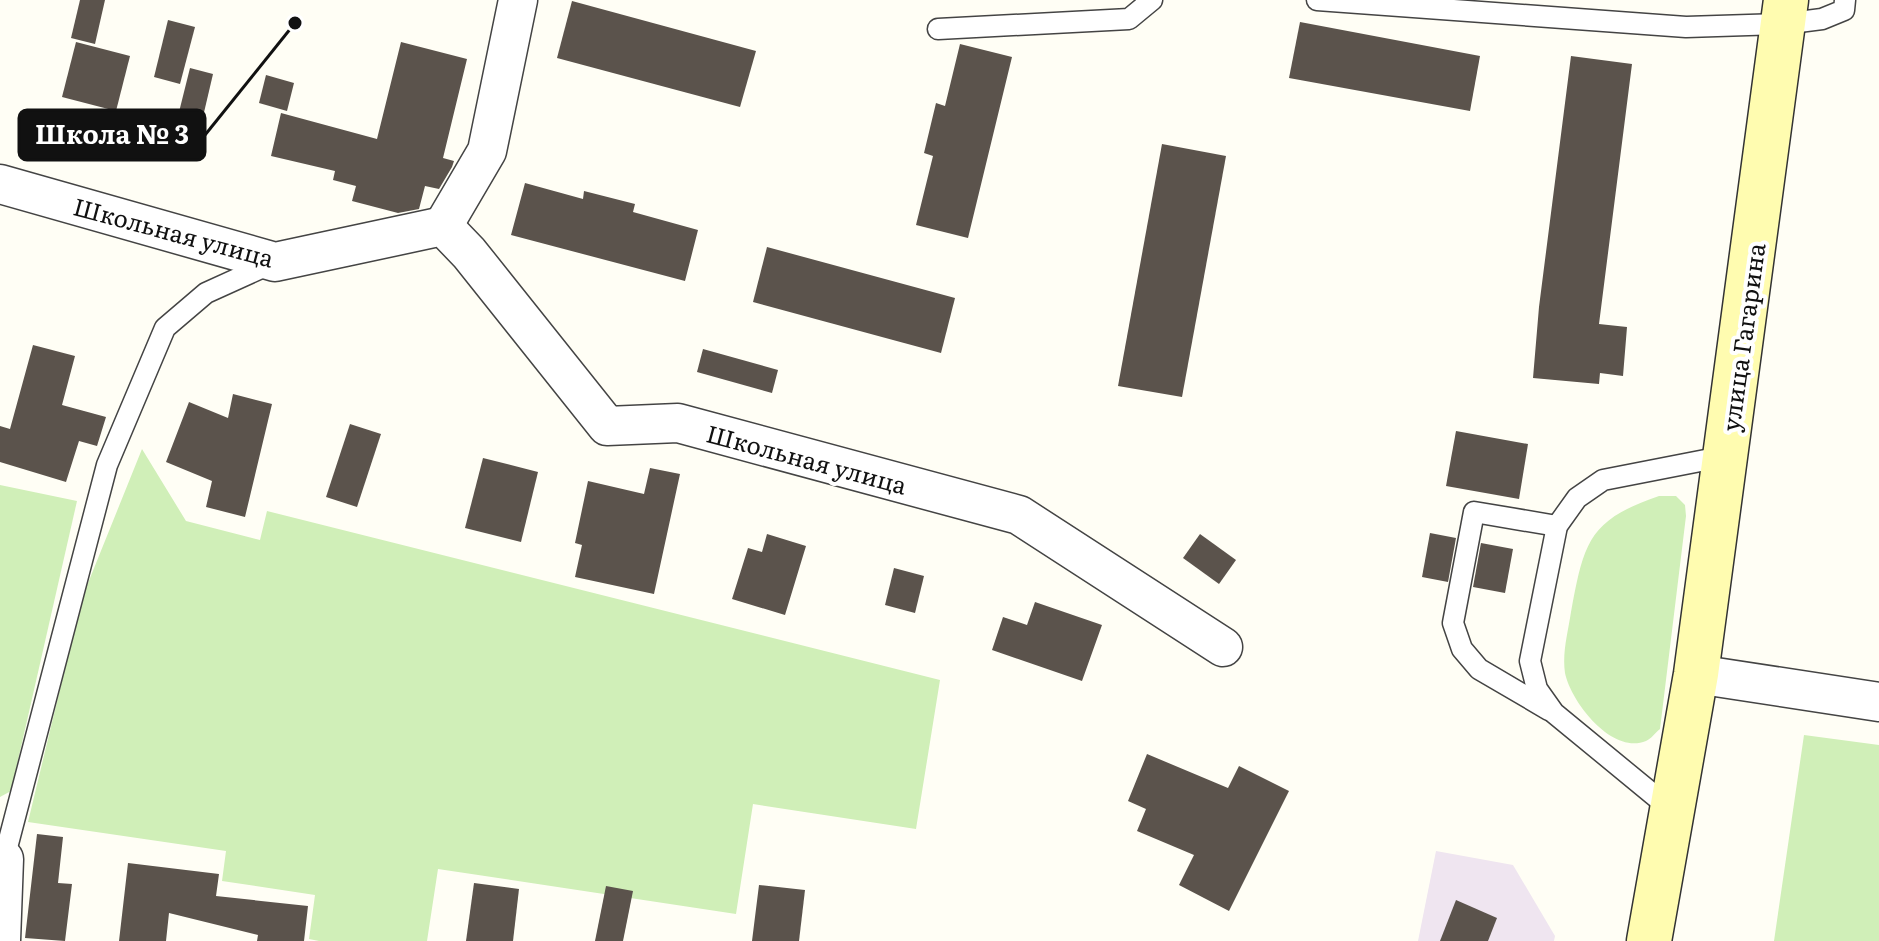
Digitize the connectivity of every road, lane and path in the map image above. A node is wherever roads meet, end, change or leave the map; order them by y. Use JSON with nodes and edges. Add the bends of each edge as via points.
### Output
{"nodes":[{"id":1,"x":518,"y":0,"type":"edge"},
{"id":2,"x":1152,"y":0,"type":"edge"},
{"id":3,"x":1317,"y":0,"type":"edge"},
{"id":4,"x":1845,"y":0,"type":"edge"},
{"id":5,"x":1785,"y":12,"type":"edge"},
{"id":6,"x":938,"y":29,"type":"dead end"},
{"id":7,"x":0,"y":184,"type":"edge"},
{"id":8,"x":443,"y":226,"type":"junction"},
{"id":9,"x":275,"y":262,"type":"junction"},
{"id":10,"x":1726,"y":456,"type":"junction"},
{"id":11,"x":1557,"y":526,"type":"junction"},
{"id":12,"x":1223,"y":647,"type":"dead end"},
{"id":13,"x":1696,"y":674,"type":"junction"},
{"id":14,"x":1879,"y":702,"type":"edge"},
{"id":15,"x":1554,"y":713,"type":"junction"},
{"id":16,"x":1673,"y":810,"type":"junction"},
{"id":17,"x":2,"y":859,"type":"edge"},
{"id":18,"x":1,"y":941,"type":"edge"},
{"id":19,"x":1649,"y":941,"type":"edge"}],
"edges":[{"from":1,"to":8,"type":"street","via":[[487,151]]},
{"from":2,"to":6,"type":"lane","via":[[1129,19]]},
{"from":3,"to":5,"type":"lane","via":[[1686,27]]},
{"from":4,"to":5,"type":"lane","via":[[1844,10],[1822,19]]},
{"from":5,"to":10,"type":"main road","name":"улица Гагарина"},
{"from":7,"to":9,"type":"street","name":"Школьная улица"},
{"from":8,"to":9,"type":"street","name":"Школьная улица"},
{"from":8,"to":12,"type":"street","name":"Школьная улица","via":[[607,426],[678,423],[1019,515]]},
{"from":9,"to":17,"type":"lane","via":[[206,293],[165,328],[107,465]]},
{"from":10,"to":11,"type":"lane","via":[[1603,480],[1577,498]]},
{"from":10,"to":13,"type":"main road","name":"улица Гагарина"},
{"from":11,"to":15,"type":"lane","via":[[1530,661],[1537,689]]},
{"from":11,"to":15,"type":"lane","via":[[1474,512],[1453,623],[1462,649],[1479,669]]},
{"from":13,"to":14,"type":"street"},
{"from":13,"to":16,"type":"main road","name":"улица Гагарина"},
{"from":15,"to":16,"type":"lane"},
{"from":16,"to":19,"type":"main road","name":"улица Гагарина"},
{"from":17,"to":18,"type":"street"}]}
